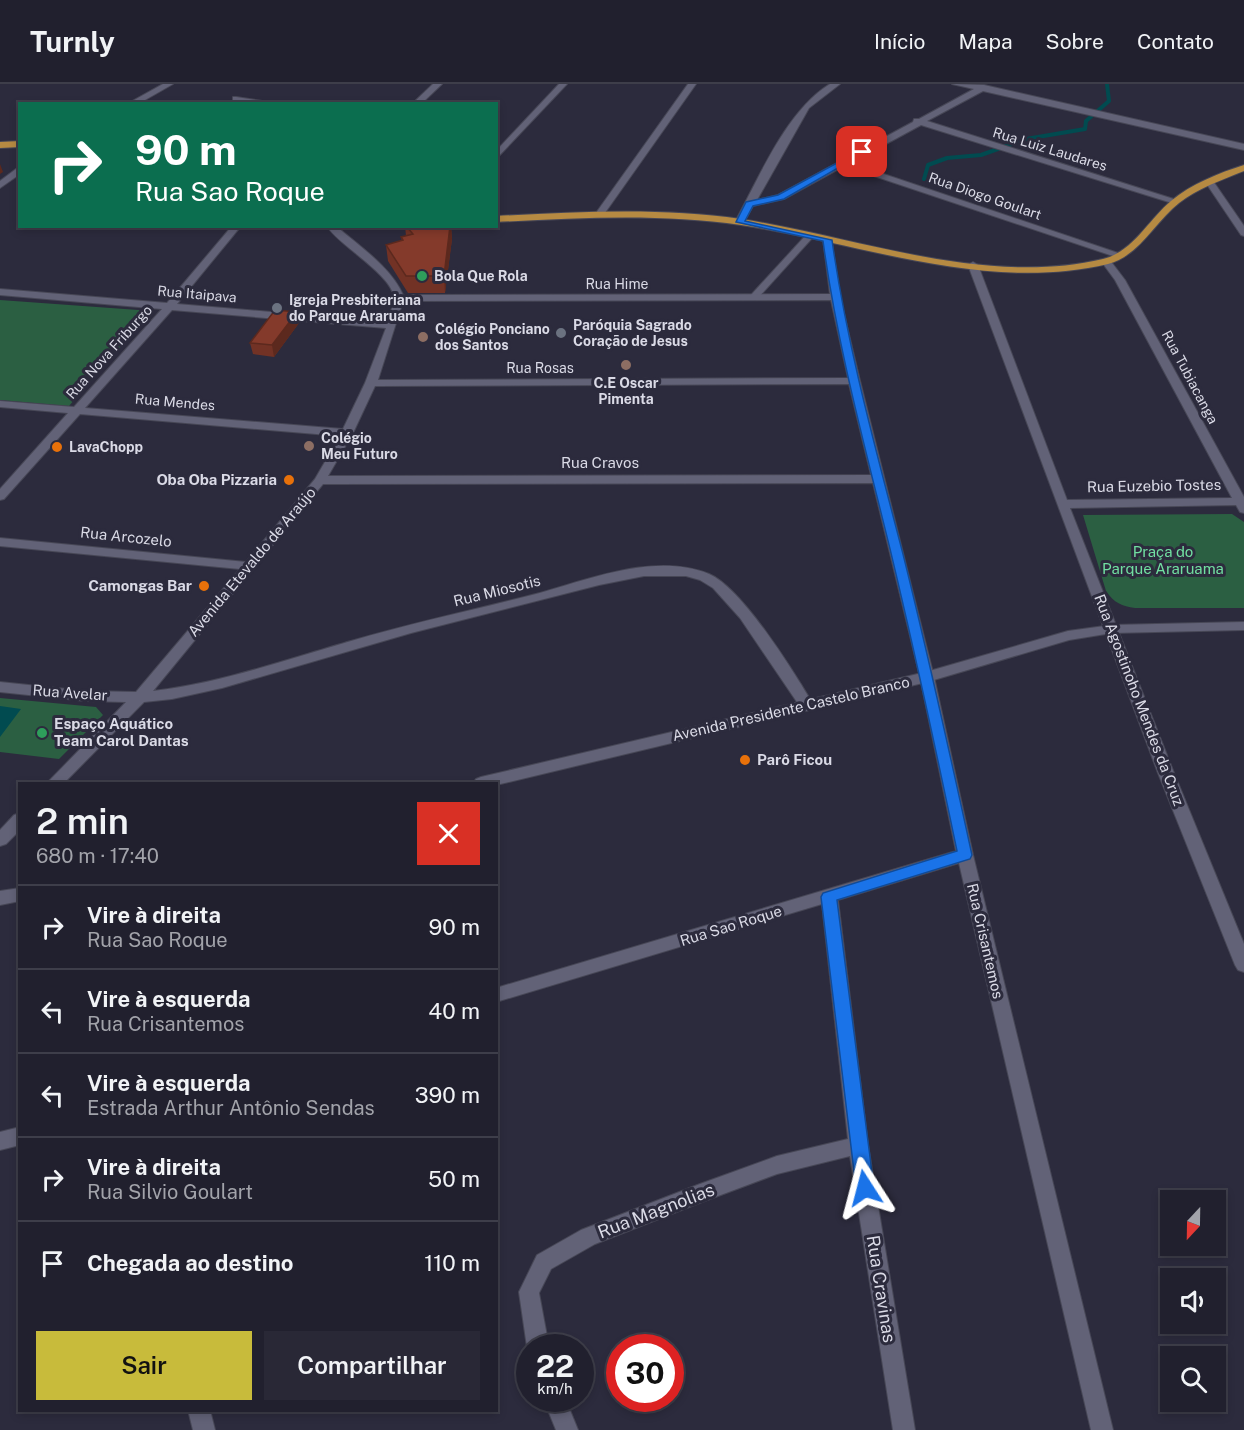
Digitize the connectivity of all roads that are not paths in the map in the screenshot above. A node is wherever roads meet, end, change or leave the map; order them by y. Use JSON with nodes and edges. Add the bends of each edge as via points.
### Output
{"nodes":[{"id":1,"x":169,"y":84,"type":"edge"},
{"id":2,"x":438,"y":84,"type":"edge"},
{"id":3,"x":563,"y":84,"type":"edge"},
{"id":4,"x":693,"y":84,"type":"edge"},
{"id":5,"x":836,"y":84,"type":"edge"},
{"id":6,"x":956,"y":84,"type":"edge"},
{"id":7,"x":986,"y":86,"type":"edge"},
{"id":8,"x":236,"y":99,"type":"dead end"},
{"id":9,"x":135,"y":102,"type":"edge"},
{"id":10,"x":256,"y":102,"type":"edge"},
{"id":11,"x":418,"y":102,"type":"edge"},
{"id":12,"x":917,"y":121,"type":"junction"},
{"id":13,"x":18,"y":144,"type":"edge"},
{"id":14,"x":0,"y":145,"type":"edge"},
{"id":15,"x":1244,"y":147,"type":"edge"},
{"id":16,"x":498,"y":155,"type":"edge"},
{"id":17,"x":843,"y":163,"type":"junction"},
{"id":18,"x":1244,"y":168,"type":"edge"},
{"id":19,"x":18,"y":171,"type":"edge"},
{"id":20,"x":1210,"y":183,"type":"junction"},
{"id":21,"x":0,"y":185,"type":"edge"},
{"id":22,"x":1175,"y":201,"type":"junction"},
{"id":23,"x":749,"y":204,"type":"junction"},
{"id":24,"x":599,"y":215,"type":"junction"},
{"id":25,"x":498,"y":219,"type":"edge"},
{"id":26,"x":740,"y":222,"type":"junction"},
{"id":27,"x":235,"y":228,"type":"edge"},
{"id":28,"x":333,"y":228,"type":"edge"},
{"id":29,"x":1244,"y":233,"type":"edge"},
{"id":30,"x":810,"y":236,"type":"junction"},
{"id":31,"x":828,"y":240,"type":"junction"},
{"id":32,"x":1119,"y":255,"type":"junction"},
{"id":33,"x":1106,"y":261,"type":"junction"},
{"id":34,"x":973,"y":265,"type":"junction"},
{"id":35,"x":0,"y":292,"type":"edge"},
{"id":36,"x":754,"y":297,"type":"junction"},
{"id":37,"x":835,"y":297,"type":"junction"},
{"id":38,"x":399,"y":298,"type":"junction"},
{"id":39,"x":171,"y":305,"type":"junction"},
{"id":40,"x":392,"y":325,"type":"junction"},
{"id":41,"x":854,"y":381,"type":"junction"},
{"id":42,"x":371,"y":383,"type":"junction"},
{"id":43,"x":0,"y":404,"type":"edge"},
{"id":44,"x":77,"y":410,"type":"junction"},
{"id":45,"x":347,"y":433,"type":"junction"},
{"id":46,"x":880,"y":479,"type":"junction"},
{"id":47,"x":320,"y":480,"type":"junction"},
{"id":48,"x":0,"y":496,"type":"edge"},
{"id":49,"x":1064,"y":504,"type":"junction"},
{"id":50,"x":1242,"y":504,"type":"edge"},
{"id":51,"x":0,"y":542,"type":"edge"},
{"id":52,"x":250,"y":566,"type":"junction"},
{"id":53,"x":1244,"y":626,"type":"edge"},
{"id":54,"x":1112,"y":629,"type":"junction"},
{"id":55,"x":927,"y":677,"type":"junction"},
{"id":56,"x":0,"y":687,"type":"edge"},
{"id":57,"x":140,"y":697,"type":"junction"},
{"id":58,"x":806,"y":704,"type":"junction"},
{"id":59,"x":56,"y":782,"type":"edge"},
{"id":60,"x":485,"y":782,"type":"edge"},
{"id":61,"x":18,"y":821,"type":"edge"},
{"id":62,"x":0,"y":840,"type":"edge"},
{"id":63,"x":965,"y":855,"type":"junction"},
{"id":64,"x":18,"y":894,"type":"edge"},
{"id":65,"x":829,"y":897,"type":"junction"},
{"id":66,"x":0,"y":898,"type":"edge"},
{"id":67,"x":1244,"y":965,"type":"edge"},
{"id":68,"x":498,"y":994,"type":"edge"},
{"id":69,"x":18,"y":1136,"type":"edge"},
{"id":70,"x":0,"y":1141,"type":"edge"},
{"id":71,"x":858,"y":1144,"type":"junction"},
{"id":72,"x":536,"y":1334,"type":"edge"},
{"id":73,"x":200,"y":1412,"type":"edge"},
{"id":74,"x":560,"y":1412,"type":"edge"},
{"id":75,"x":204,"y":1430,"type":"edge"},
{"id":76,"x":567,"y":1430,"type":"edge"},
{"id":77,"x":904,"y":1430,"type":"edge"},
{"id":78,"x":1102,"y":1430,"type":"edge"}],
"edges":[{"from":1,"to":9,"type":"street"},
{"from":2,"to":11,"type":"street"},
{"from":3,"to":16,"type":"street"},
{"from":4,"to":24,"type":"street"},
{"from":5,"to":23,"type":"street","via":[[806,106]]},
{"from":6,"to":7,"type":"street"},
{"from":7,"to":12,"type":"street"},
{"from":7,"to":15,"type":"street"},
{"from":8,"to":10,"type":"street"},
{"from":12,"to":17,"type":"street"},
{"from":12,"to":22,"type":"street","name":"Rua Luiz Laudares"},
{"from":13,"to":14,"type":"main road"},
{"from":17,"to":23,"type":"street","via":[[781,197]]},
{"from":17,"to":32,"type":"street","name":"Rua Diogo Goulart"},
{"from":18,"to":20,"type":"main road"},
{"from":19,"to":21,"type":"street"},
{"from":20,"to":22,"type":"main road"},
{"from":20,"to":29,"type":"street"},
{"from":22,"to":32,"type":"main road","via":[[1142,237]]},
{"from":23,"to":26,"type":"street"},
{"from":24,"to":25,"type":"main road"},
{"from":24,"to":26,"type":"main road","via":[[661,215]]},
{"from":26,"to":30,"type":"main road"},
{"from":27,"to":39,"type":"street","name":"Rua Nova Friburgo"},
{"from":28,"to":38,"type":"street","via":[[370,260],[394,286]]},
{"from":30,"to":31,"type":"main road"},
{"from":30,"to":36,"type":"lane"},
{"from":31,"to":34,"type":"main road"},
{"from":31,"to":37,"type":"street","name":"Rua Crisantemos"},
{"from":32,"to":33,"type":"main road"},
{"from":33,"to":34,"type":"main road","via":[[1045,268]]},
{"from":33,"to":50,"type":"street","name":"Rua Tubiacanga"},
{"from":34,"to":49,"type":"street","name":"Rua Agostinoho Mendes da Cruz"},
{"from":35,"to":39,"type":"street","name":"Rua Itaipava"},
{"from":36,"to":37,"type":"street","name":"Rua Hime"},
{"from":36,"to":38,"type":"street","name":"Rua Hime"},
{"from":37,"to":41,"type":"street","name":"Rua Crisantemos"},
{"from":38,"to":40,"type":"street","name":"Avenida Etevaldo de Araújo"},
{"from":39,"to":40,"type":"street","name":"Rua Itaipava"},
{"from":39,"to":44,"type":"street","name":"Rua Nova Friburgo"},
{"from":40,"to":42,"type":"street","name":"Avenida Etevaldo de Araújo"},
{"from":41,"to":42,"type":"street","name":"Rua Rosas"},
{"from":41,"to":46,"type":"street","name":"Rua Crisantemos"},
{"from":42,"to":45,"type":"street","name":"Avenida Etevaldo de Araújo"},
{"from":43,"to":44,"type":"street","name":"Rua Mendes"},
{"from":44,"to":45,"type":"street","name":"Rua Mendes"},
{"from":44,"to":48,"type":"street","name":"Rua Nova Friburgo"},
{"from":45,"to":47,"type":"street","name":"Avenida Etevaldo de Araújo"},
{"from":46,"to":47,"type":"street","name":"Rua Cravos"},
{"from":46,"to":55,"type":"street","name":"Rua Crisantemos"},
{"from":47,"to":52,"type":"street","name":"Avenida Etevaldo de Araújo"},
{"from":49,"to":50,"type":"street","name":"Rua Euzebio Tostes"},
{"from":49,"to":54,"type":"street","name":"Rua Agostinoho Mendes da Cruz"},
{"from":51,"to":52,"type":"street","name":"Rua Arcozelo"},
{"from":52,"to":57,"type":"street","name":"Avenida Etevaldo de Araújo"},
{"from":53,"to":54,"type":"street","name":"Avenida Presidente Castelo Branco"},
{"from":54,"to":55,"type":"street","name":"Avenida Presidente Castelo Branco","via":[[1068,636]]},
{"from":54,"to":67,"type":"street","name":"Rua Agostinoho Mendes da Cruz"},
{"from":55,"to":58,"type":"street","name":"Avenida Presidente Castelo Branco"},
{"from":55,"to":63,"type":"street","name":"Rua Crisantemos"},
{"from":56,"to":57,"type":"street","name":"Rua Avelar"},
{"from":57,"to":58,"type":"street","name":"Rua Miosotis","via":[[198,689],[370,639],[634,574],[688,572],[721,587]]},
{"from":57,"to":59,"type":"street","name":"Avenida Etevaldo de Araújo"},
{"from":58,"to":60,"type":"street","name":"Avenida Presidente Castelo Branco"},
{"from":61,"to":62,"type":"street"},
{"from":63,"to":65,"type":"street","name":"Rua Sao Roque"},
{"from":63,"to":78,"type":"street","name":"Rua Crisantemos"},
{"from":64,"to":66,"type":"street"},
{"from":65,"to":68,"type":"street","name":"Rua Sao Roque"},
{"from":65,"to":71,"type":"street","name":"Rua Cravinas"},
{"from":69,"to":70,"type":"street"},
{"from":71,"to":72,"type":"street","name":"Rua Magnolias","via":[[777,1165],[700,1193],[588,1237],[544,1262],[529,1292]]},
{"from":71,"to":77,"type":"street","name":"Rua Cravinas"},
{"from":73,"to":75,"type":"street"},
{"from":74,"to":76,"type":"street"}]}
